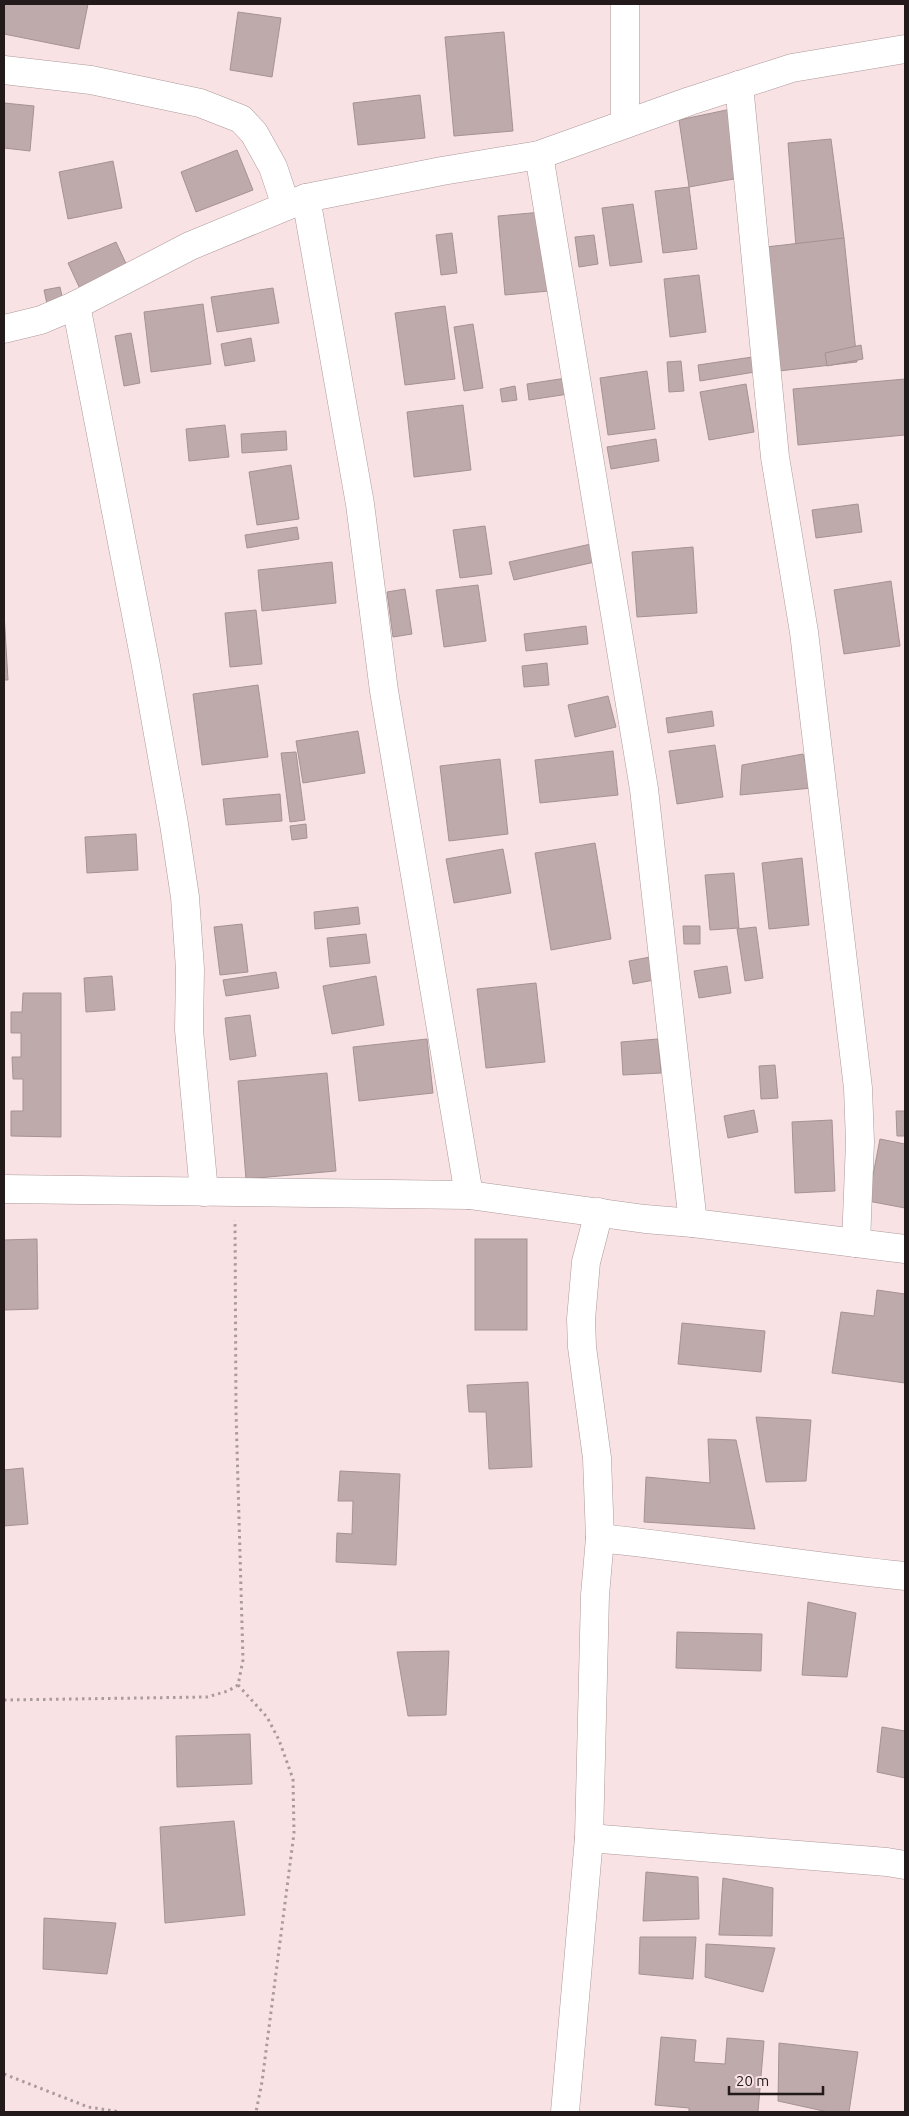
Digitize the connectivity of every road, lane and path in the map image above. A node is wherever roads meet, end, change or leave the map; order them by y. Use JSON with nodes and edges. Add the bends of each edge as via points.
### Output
{"nodes":[{"id":1,"x":625,"y":4,"type":"edge"},
{"id":2,"x":905,"y":49,"type":"edge"},
{"id":3,"x":4,"y":70,"type":"edge"},
{"id":4,"x":739,"y":85,"type":"junction"},
{"id":5,"x":625,"y":124,"type":"junction"},
{"id":6,"x":539,"y":155,"type":"junction"},
{"id":7,"x":296,"y":202,"type":"junction"},
{"id":8,"x":76,"y":305,"type":"junction"},
{"id":9,"x":4,"y":329,"type":"edge"},
{"id":10,"x":4,"y":1189,"type":"edge"},
{"id":11,"x":204,"y":1192,"type":"junction"},
{"id":12,"x":235,"y":1192,"type":"junction"},
{"id":13,"x":469,"y":1195,"type":"junction"},
{"id":14,"x":599,"y":1212,"type":"junction"},
{"id":15,"x":693,"y":1223,"type":"junction"},
{"id":16,"x":856,"y":1243,"type":"junction"},
{"id":17,"x":905,"y":1249,"type":"edge"},
{"id":18,"x":600,"y":1538,"type":"junction"},
{"id":19,"x":905,"y":1576,"type":"edge"},
{"id":20,"x":238,"y":1684,"type":"junction"},
{"id":21,"x":4,"y":1700,"type":"edge"},
{"id":22,"x":590,"y":1838,"type":"junction"},
{"id":23,"x":905,"y":1865,"type":"edge"},
{"id":24,"x":4,"y":2074,"type":"edge"},
{"id":25,"x":121,"y":2112,"type":"edge"},
{"id":26,"x":256,"y":2112,"type":"edge"},
{"id":27,"x":565,"y":2112,"type":"edge"}],
"edges":[{"from":1,"to":5,"type":"street"},
{"from":2,"to":4,"type":"street","via":[[792,68]]},
{"from":3,"to":7,"type":"street","via":[[91,80],[200,103],[241,119],[254,133]]},
{"from":4,"to":5,"type":"street"},
{"from":4,"to":16,"type":"street","via":[[775,457],[804,632],[858,1088],[860,1142]]},
{"from":5,"to":6,"type":"street"},
{"from":6,"to":7,"type":"street","via":[[442,171]]},
{"from":6,"to":15,"type":"street","via":[[644,789]]},
{"from":7,"to":8,"type":"street","via":[[190,246]]},
{"from":7,"to":13,"type":"street","via":[[360,504],[384,691]]},
{"from":8,"to":9,"type":"street","via":[[41,320]]},
{"from":8,"to":11,"type":"street","via":[[148,676],[182,879],[190,969],[189,1030]]},
{"from":10,"to":11,"type":"street"},
{"from":11,"to":12,"type":"street"},
{"from":12,"to":13,"type":"street"},
{"from":12,"to":20,"type":"path","via":[[236,1412],[243,1660]]},
{"from":13,"to":14,"type":"street"},
{"from":14,"to":15,"type":"street"},
{"from":14,"to":18,"type":"street","via":[[586,1262],[581,1319],[597,1458]]},
{"from":15,"to":16,"type":"street"},
{"from":16,"to":17,"type":"street"},
{"from":18,"to":19,"type":"street"},
{"from":18,"to":22,"type":"street","via":[[595,1595]]},
{"from":20,"to":21,"type":"path","via":[[228,1691],[207,1697]]},
{"from":20,"to":26,"type":"path","via":[[267,1717],[293,1779],[294,1833]]},
{"from":22,"to":23,"type":"street"},
{"from":22,"to":27,"type":"street"},
{"from":24,"to":25,"type":"path","via":[[88,2107]]}]}
